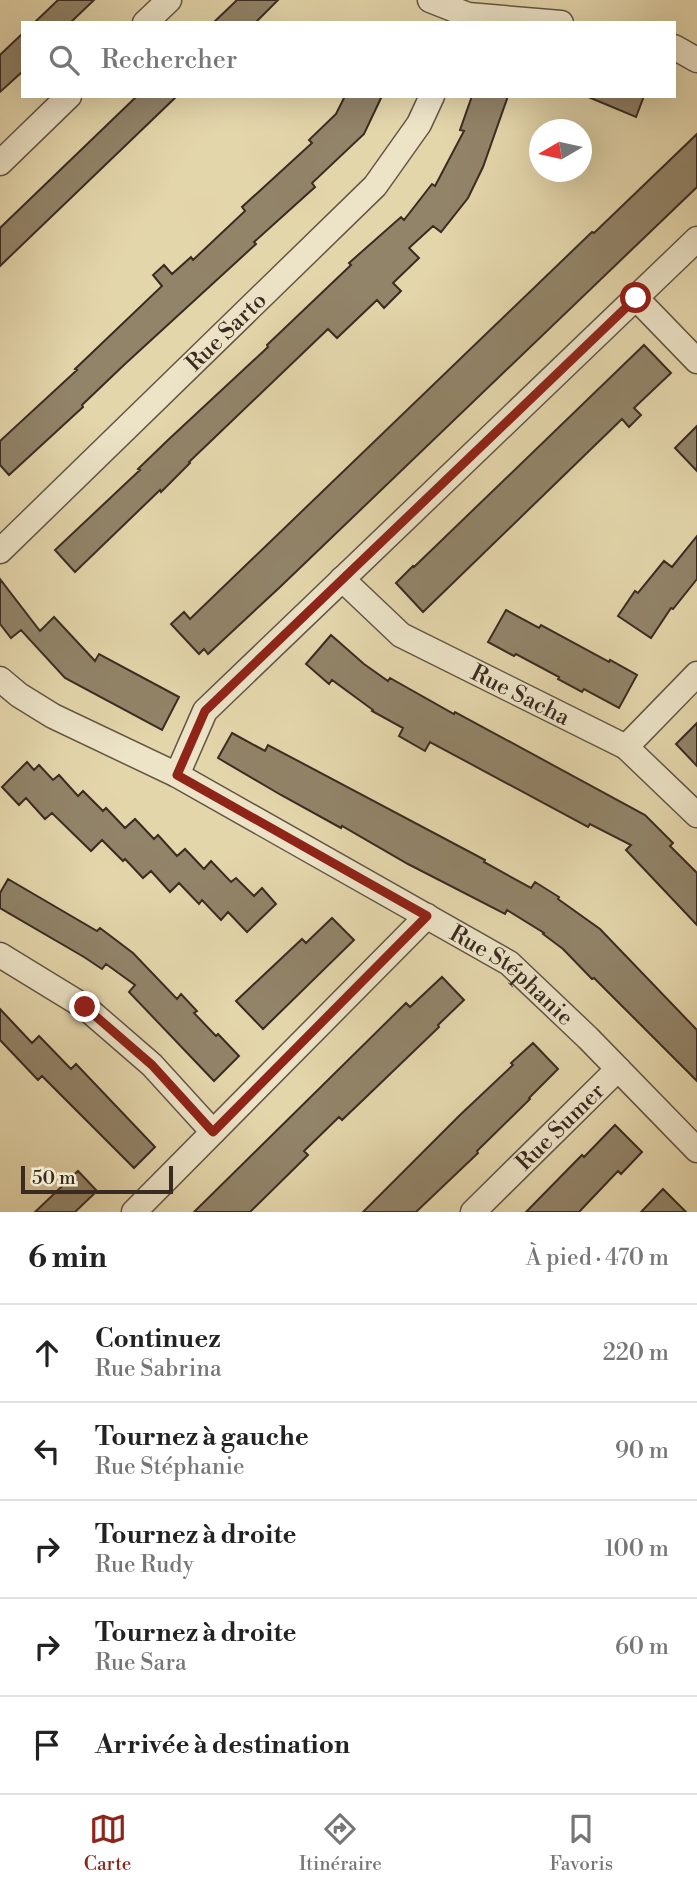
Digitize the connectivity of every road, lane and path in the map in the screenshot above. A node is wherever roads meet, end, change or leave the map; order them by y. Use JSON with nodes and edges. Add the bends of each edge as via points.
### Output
{"nodes":[{"id":1,"x":169,"y":0,"type":"edge"},
{"id":2,"x":430,"y":0,"type":"edge"},
{"id":3,"x":467,"y":19,"type":"edge"},
{"id":4,"x":147,"y":21,"type":"edge"},
{"id":5,"x":514,"y":21,"type":"edge"},
{"id":6,"x":676,"y":48,"type":"edge"},
{"id":7,"x":697,"y":60,"type":"edge"},
{"id":8,"x":67,"y":98,"type":"edge"},
{"id":9,"x":431,"y":98,"type":"edge"},
{"id":10,"x":0,"y":163,"type":"edge"},
{"id":11,"x":697,"y":239,"type":"edge"},
{"id":12,"x":636,"y":298,"type":"junction"},
{"id":13,"x":697,"y":360,"type":"edge"},
{"id":14,"x":0,"y":551,"type":"edge"},
{"id":15,"x":342,"y":579,"type":"junction"},
{"id":16,"x":697,"y":674,"type":"edge"},
{"id":17,"x":0,"y":679,"type":"edge"},
{"id":18,"x":626,"y":747,"type":"junction"},
{"id":19,"x":177,"y":775,"type":"junction"},
{"id":20,"x":697,"y":816,"type":"edge"},
{"id":21,"x":427,"y":916,"type":"junction"},
{"id":22,"x":0,"y":955,"type":"edge"},
{"id":23,"x":618,"y":1069,"type":"junction"},
{"id":24,"x":213,"y":1132,"type":"junction"},
{"id":25,"x":697,"y":1150,"type":"edge"},
{"id":26,"x":134,"y":1212,"type":"edge"},
{"id":27,"x":473,"y":1212,"type":"edge"}],
"edges":[{"from":1,"to":4,"type":"street"},
{"from":2,"to":3,"type":"street"},
{"from":3,"to":5,"type":"street"},
{"from":6,"to":7,"type":"street"},
{"from":8,"to":10,"type":"street"},
{"from":9,"to":14,"type":"street","name":"Rue Sarto","via":[[419,124],[375,186]]},
{"from":11,"to":12,"type":"street"},
{"from":12,"to":13,"type":"street"},
{"from":12,"to":15,"type":"street"},
{"from":15,"to":18,"type":"street","name":"Rue Sacha","via":[[401,635]]},
{"from":15,"to":19,"type":"street","via":[[205,711]]},
{"from":16,"to":18,"type":"street"},
{"from":17,"to":19,"type":"street","name":"Rue Stéphanie","via":[[53,716]]},
{"from":18,"to":20,"type":"street","name":"Rue Sacha"},
{"from":19,"to":21,"type":"street","name":"Rue Stéphanie"},
{"from":21,"to":23,"type":"street","name":"Rue Stéphanie","via":[[509,963]]},
{"from":21,"to":24,"type":"street"},
{"from":22,"to":24,"type":"street","via":[[85,1007],[152,1065]]},
{"from":23,"to":25,"type":"street","name":"Rue Stéphanie"},
{"from":23,"to":27,"type":"street","name":"Rue Sumer"},
{"from":24,"to":26,"type":"street"}]}
